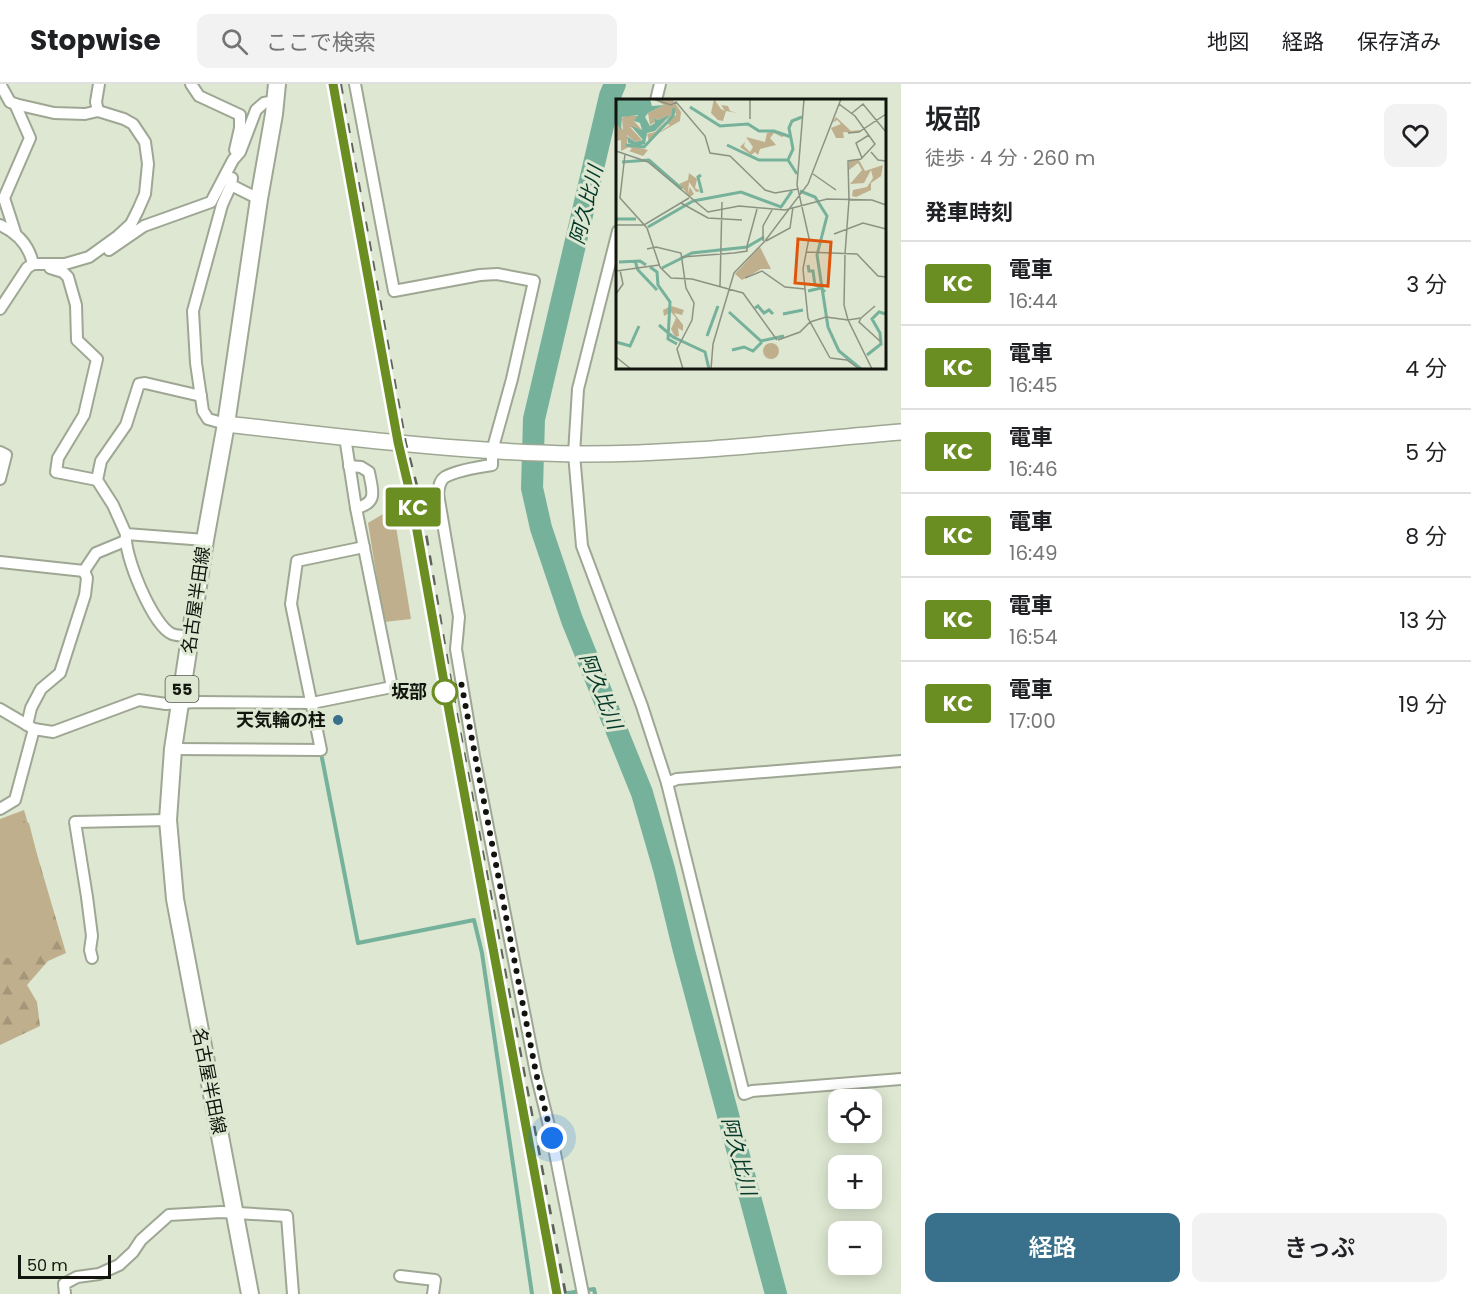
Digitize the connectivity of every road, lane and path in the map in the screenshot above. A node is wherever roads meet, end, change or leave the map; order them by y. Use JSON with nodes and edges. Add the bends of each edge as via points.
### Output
{"nodes":[{"id":1,"x":0,"y":84,"type":"edge"},
{"id":2,"x":99,"y":84,"type":"edge"},
{"id":3,"x":191,"y":84,"type":"edge"},
{"id":4,"x":355,"y":84,"type":"edge"},
{"id":5,"x":660,"y":84,"type":"edge"},
{"id":6,"x":276,"y":92,"type":"edge"},
{"id":7,"x":656,"y":99,"type":"edge"},
{"id":8,"x":8,"y":104,"type":"edge"},
{"id":9,"x":98,"y":111,"type":"junction"},
{"id":10,"x":233,"y":160,"type":"junction"},
{"id":11,"x":231,"y":185,"type":"junction"},
{"id":12,"x":259,"y":199,"type":"junction"},
{"id":13,"x":0,"y":225,"type":"edge"},
{"id":14,"x":15,"y":232,"type":"junction"},
{"id":15,"x":616,"y":239,"type":"edge"},
{"id":16,"x":89,"y":257,"type":"junction"},
{"id":17,"x":36,"y":264,"type":"junction"},
{"id":18,"x":0,"y":309,"type":"edge"},
{"id":19,"x":201,"y":396,"type":"junction"},
{"id":20,"x":226,"y":424,"type":"junction"},
{"id":21,"x":901,"y":432,"type":"edge"},
{"id":22,"x":345,"y":437,"type":"junction"},
{"id":23,"x":492,"y":451,"type":"junction"},
{"id":24,"x":0,"y":452,"type":"edge"},
{"id":25,"x":568,"y":453,"type":"junction"},
{"id":26,"x":349,"y":466,"type":"junction"},
{"id":27,"x":0,"y":479,"type":"edge"},
{"id":28,"x":97,"y":480,"type":"junction"},
{"id":29,"x":356,"y":508,"type":"junction"},
{"id":30,"x":126,"y":537,"type":"junction"},
{"id":31,"x":205,"y":540,"type":"junction"},
{"id":32,"x":364,"y":548,"type":"junction"},
{"id":33,"x":0,"y":562,"type":"edge"},
{"id":34,"x":84,"y":571,"type":"junction"},
{"id":35,"x":191,"y":636,"type":"junction"},
{"id":36,"x":180,"y":703,"type":"junction"},
{"id":37,"x":312,"y":704,"type":"junction"},
{"id":38,"x":0,"y":709,"type":"edge"},
{"id":39,"x":31,"y":727,"type":"junction"},
{"id":40,"x":173,"y":749,"type":"junction"},
{"id":41,"x":901,"y":761,"type":"edge"},
{"id":42,"x":667,"y":783,"type":"junction"},
{"id":43,"x":0,"y":809,"type":"edge"},
{"id":44,"x":168,"y":820,"type":"junction"},
{"id":45,"x":92,"y":958,"type":"dead end"},
{"id":46,"x":901,"y":1079,"type":"edge"},
{"id":47,"x":233,"y":1212,"type":"junction"},
{"id":48,"x":400,"y":1276,"type":"dead end"},
{"id":49,"x":65,"y":1294,"type":"edge"},
{"id":50,"x":249,"y":1294,"type":"edge"},
{"id":51,"x":292,"y":1294,"type":"edge"},
{"id":52,"x":433,"y":1294,"type":"edge"},
{"id":53,"x":583,"y":1294,"type":"edge"}],
"edges":[{"from":1,"to":8,"type":"street"},
{"from":2,"to":9,"type":"street"},
{"from":3,"to":10,"type":"street","via":[[199,96],[240,115]]},
{"from":4,"to":23,"type":"street","via":[[394,291],[480,275],[534,280]]},
{"from":5,"to":7,"type":"street"},
{"from":6,"to":10,"type":"street","via":[[256,110],[240,152]]},
{"from":6,"to":12,"type":"main road","name":"名古屋半田線","number":"55"},
{"from":8,"to":9,"type":"street","via":[[70,115]]},
{"from":8,"to":14,"type":"street","via":[[30,138],[4,198]]},
{"from":9,"to":16,"type":"street","via":[[133,124],[145,142],[148,164],[145,194],[131,224]]},
{"from":10,"to":11,"type":"street"},
{"from":10,"to":16,"type":"street","via":[[211,202],[144,226],[107,251]]},
{"from":11,"to":12,"type":"street"},
{"from":11,"to":19,"type":"street","via":[[193,311]]},
{"from":12,"to":20,"type":"main road","name":"名古屋半田線","number":"55"},
{"from":13,"to":14,"type":"street"},
{"from":14,"to":17,"type":"street"},
{"from":15,"to":25,"type":"street","via":[[578,388]]},
{"from":16,"to":17,"type":"street","via":[[65,264]]},
{"from":17,"to":18,"type":"street","via":[[23,272]]},
{"from":17,"to":28,"type":"street","via":[[68,277],[76,305],[78,340],[97,359],[84,415],[58,458],[56,472]]},
{"from":19,"to":20,"type":"street","via":[[208,419]]},
{"from":19,"to":28,"type":"street","via":[[139,384],[126,425],[101,461]]},
{"from":20,"to":22,"type":"street"},
{"from":20,"to":31,"type":"main road","name":"名古屋半田線","number":"55"},
{"from":21,"to":25,"type":"street","via":[[636,453]]},
{"from":22,"to":23,"type":"street"},
{"from":22,"to":26,"type":"street"},
{"from":23,"to":25,"type":"street"},
{"from":23,"to":53,"type":"street","via":[[492,465],[445,477],[439,488],[439,502],[459,617],[456,649],[474,756]]},
{"from":24,"to":27,"type":"street","via":[[6,455]]},
{"from":25,"to":42,"type":"street","via":[[582,546]]},
{"from":26,"to":29,"type":"street"},
{"from":26,"to":29,"type":"street","via":[[369,472],[373,495],[367,506]]},
{"from":28,"to":30,"type":"street"},
{"from":29,"to":32,"type":"street"},
{"from":30,"to":31,"type":"street"},
{"from":30,"to":34,"type":"street","via":[[96,553]]},
{"from":30,"to":35,"type":"street","via":[[133,567],[154,616],[171,634]]},
{"from":31,"to":35,"type":"main road","name":"名古屋半田線","number":"55"},
{"from":32,"to":37,"type":"street","via":[[297,561],[291,604]]},
{"from":32,"to":37,"type":"street","via":[[392,687]]},
{"from":33,"to":34,"type":"street"},
{"from":34,"to":39,"type":"street","via":[[85,595],[60,673],[41,689],[31,708]]},
{"from":35,"to":36,"type":"main road","name":"名古屋半田線","number":"55"},
{"from":36,"to":37,"type":"street"},
{"from":36,"to":39,"type":"street","via":[[139,700],[53,732]]},
{"from":36,"to":40,"type":"main road","name":"名古屋半田線","number":"55"},
{"from":37,"to":40,"type":"street","via":[[321,750]]},
{"from":38,"to":39,"type":"street"},
{"from":39,"to":43,"type":"street","via":[[15,800]]},
{"from":40,"to":44,"type":"main road","name":"名古屋半田線","number":"55"},
{"from":41,"to":42,"type":"street","via":[[677,779]]},
{"from":42,"to":46,"type":"street","via":[[744,1094]]},
{"from":44,"to":45,"type":"street","via":[[75,822]]},
{"from":44,"to":47,"type":"main road","name":"名古屋半田線","number":"55","via":[[175,899]]},
{"from":47,"to":49,"type":"street","via":[[170,1215],[141,1240],[127,1259],[99,1274],[77,1276],[64,1284]]},
{"from":47,"to":50,"type":"main road","name":"名古屋半田線","number":"55"},
{"from":47,"to":51,"type":"street","via":[[287,1216]]},
{"from":48,"to":52,"type":"street","via":[[435,1280]]}]}
